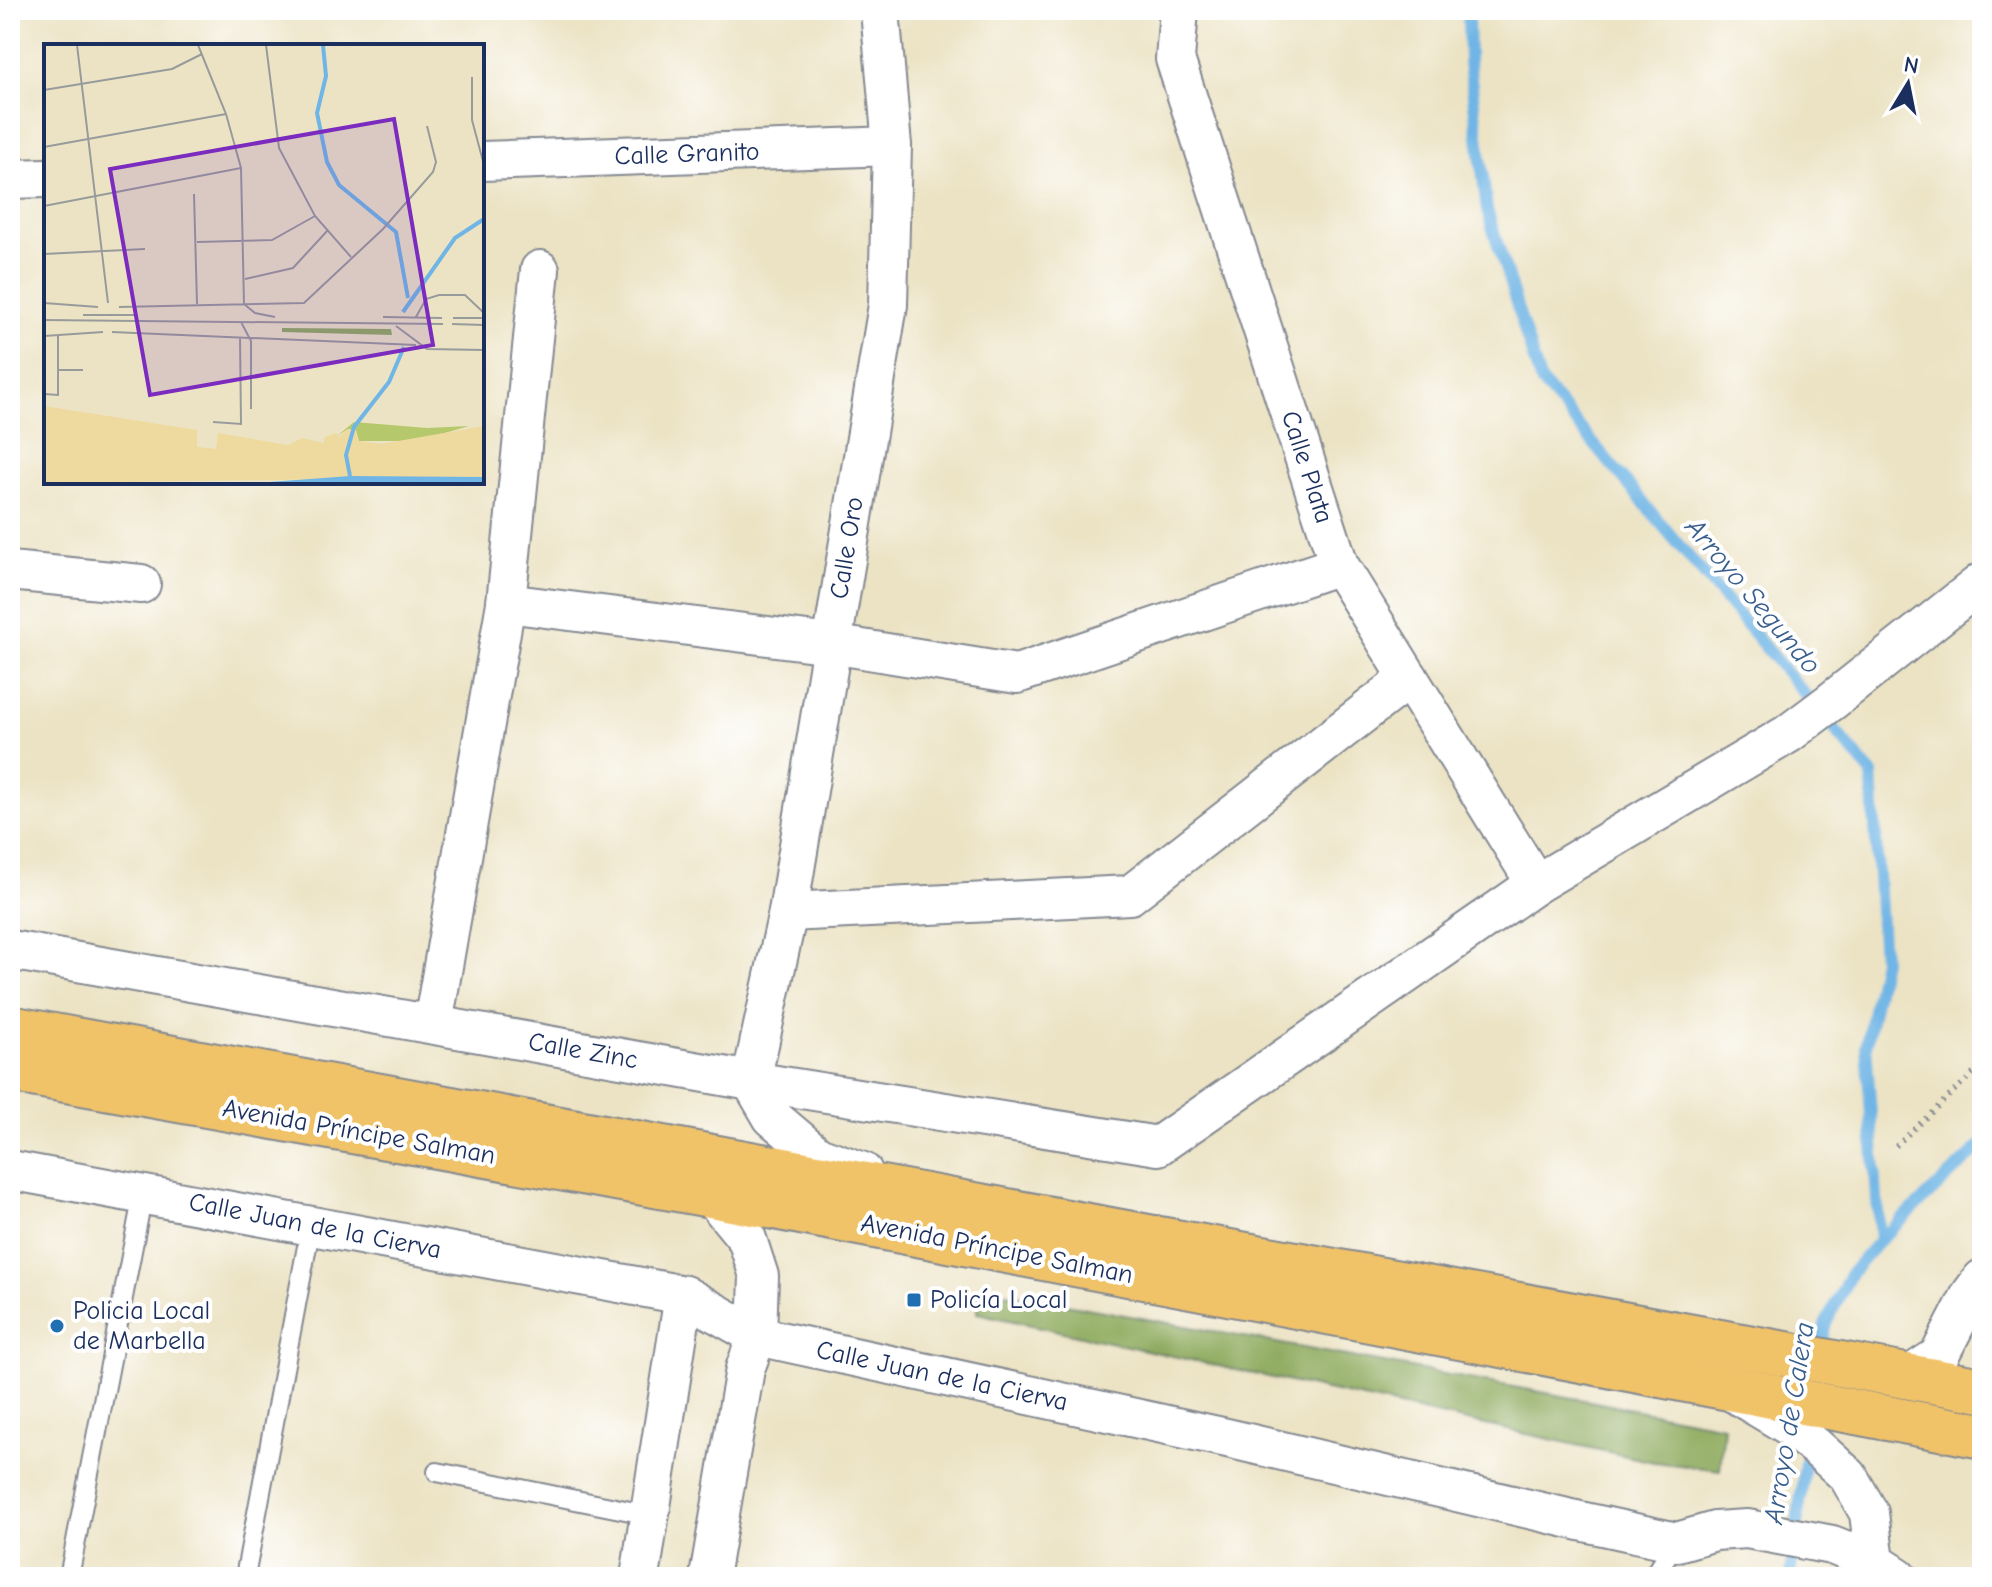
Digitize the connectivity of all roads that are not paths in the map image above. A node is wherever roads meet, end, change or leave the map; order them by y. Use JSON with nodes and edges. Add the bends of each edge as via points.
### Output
{"nodes":[{"id":1,"x":880,"y":10,"type":"edge"},
{"id":2,"x":1179,"y":10,"type":"edge"},
{"id":3,"x":892,"y":146,"type":"junction"},
{"id":4,"x":484,"y":161,"type":"edge"},
{"id":5,"x":44,"y":178,"type":"edge"},
{"id":6,"x":10,"y":179,"type":"edge"},
{"id":7,"x":540,"y":270,"type":"dead end"},
{"id":8,"x":1339,"y":565,"type":"junction"},
{"id":9,"x":10,"y":571,"type":"edge"},
{"id":10,"x":1982,"y":582,"type":"edge"},
{"id":11,"x":141,"y":584,"type":"dead end"},
{"id":12,"x":506,"y":603,"type":"junction"},
{"id":13,"x":831,"y":644,"type":"junction"},
{"id":14,"x":1409,"y":678,"type":"junction"},
{"id":15,"x":1536,"y":884,"type":"junction"},
{"id":16,"x":788,"y":912,"type":"junction"},
{"id":17,"x":10,"y":950,"type":"edge"},
{"id":18,"x":433,"y":1024,"type":"junction"},
{"id":19,"x":10,"y":1028,"type":"edge"},
{"id":20,"x":10,"y":1070,"type":"edge"},
{"id":21,"x":751,"y":1081,"type":"junction"},
{"id":22,"x":10,"y":1170,"type":"edge"},
{"id":23,"x":143,"y":1194,"type":"junction"},
{"id":24,"x":711,"y":1195,"type":"junction"},
{"id":25,"x":946,"y":1201,"type":"junction"},
{"id":26,"x":311,"y":1225,"type":"junction"},
{"id":27,"x":1982,"y":1279,"type":"edge"},
{"id":28,"x":684,"y":1295,"type":"junction"},
{"id":29,"x":757,"y":1336,"type":"junction"},
{"id":30,"x":1907,"y":1377,"type":"junction"},
{"id":31,"x":1724,"y":1387,"type":"junction"},
{"id":32,"x":1982,"y":1390,"type":"edge"},
{"id":33,"x":1982,"y":1436,"type":"edge"},
{"id":34,"x":437,"y":1472,"type":"dead end"},
{"id":35,"x":650,"y":1515,"type":"junction"},
{"id":36,"x":1677,"y":1542,"type":"junction"},
{"id":37,"x":1881,"y":1572,"type":"edge"},
{"id":38,"x":69,"y":1577,"type":"edge"},
{"id":39,"x":245,"y":1577,"type":"edge"},
{"id":40,"x":640,"y":1577,"type":"edge"},
{"id":41,"x":709,"y":1577,"type":"edge"},
{"id":42,"x":1652,"y":1577,"type":"edge"}],
"edges":[{"from":1,"to":3,"type":"street","name":"Calle Oro"},
{"from":2,"to":8,"type":"street","name":"Calle Plata","via":[[1175,59]]},
{"from":3,"to":4,"type":"street","name":"Calle Granito"},
{"from":3,"to":13,"type":"street","name":"Calle Oro","via":[[888,305]]},
{"from":5,"to":6,"type":"street"},
{"from":7,"to":12,"type":"street"},
{"from":8,"to":13,"type":"street","via":[[1017,674]]},
{"from":8,"to":14,"type":"street","name":"Calle Plata"},
{"from":9,"to":11,"type":"street"},
{"from":10,"to":15,"type":"street","via":[[1788,734]]},
{"from":12,"to":13,"type":"street"},
{"from":12,"to":18,"type":"street"},
{"from":13,"to":16,"type":"street","name":"Calle Oro"},
{"from":14,"to":15,"type":"street","name":"Calle Plata"},
{"from":14,"to":16,"type":"street","via":[[1130,895]]},
{"from":15,"to":21,"type":"street","name":"Calle Zinc","via":[[1158,1146]]},
{"from":16,"to":21,"type":"street","name":"Calle Oro"},
{"from":17,"to":18,"type":"street","name":"Calle Zinc"},
{"from":18,"to":21,"type":"street","name":"Calle Zinc"},
{"from":19,"to":25,"type":"main road","name":"Avenida Príncipe Salman"},
{"from":20,"to":24,"type":"main road","name":"Avenida Príncipe Salman"},
{"from":21,"to":25,"type":"street","via":[[772,1117],[818,1156]]},
{"from":22,"to":23,"type":"street","name":"Calle Juan de la Cierva"},
{"from":23,"to":26,"type":"street","name":"Calle Juan de la Cierva"},
{"from":23,"to":38,"type":"lane"},
{"from":24,"to":29,"type":"street","via":[[747,1239],[759,1276]]},
{"from":24,"to":31,"type":"main road","name":"Avenida Príncipe Salman"},
{"from":25,"to":30,"type":"main road","name":"Avenida Príncipe Salman"},
{"from":26,"to":28,"type":"street","name":"Calle Juan de la Cierva"},
{"from":26,"to":39,"type":"lane"},
{"from":27,"to":30,"type":"street","via":[[1939,1356]]},
{"from":28,"to":29,"type":"street","name":"Calle Juan de la Cierva"},
{"from":28,"to":35,"type":"street"},
{"from":29,"to":36,"type":"street","name":"Calle Juan de la Cierva"},
{"from":29,"to":41,"type":"street","via":[[745,1369]]},
{"from":30,"to":32,"type":"main road","name":"Avenida Príncipe Salman"},
{"from":31,"to":33,"type":"main road","name":"Avenida Príncipe Salman"},
{"from":31,"to":37,"type":"street","via":[[1789,1426],[1848,1476],[1869,1513]]},
{"from":34,"to":35,"type":"lane"},
{"from":35,"to":40,"type":"street"},
{"from":36,"to":37,"type":"street","name":"Calle Juan de la Cierva","via":[[1747,1529],[1832,1545]]},
{"from":36,"to":42,"type":"lane"}]}
